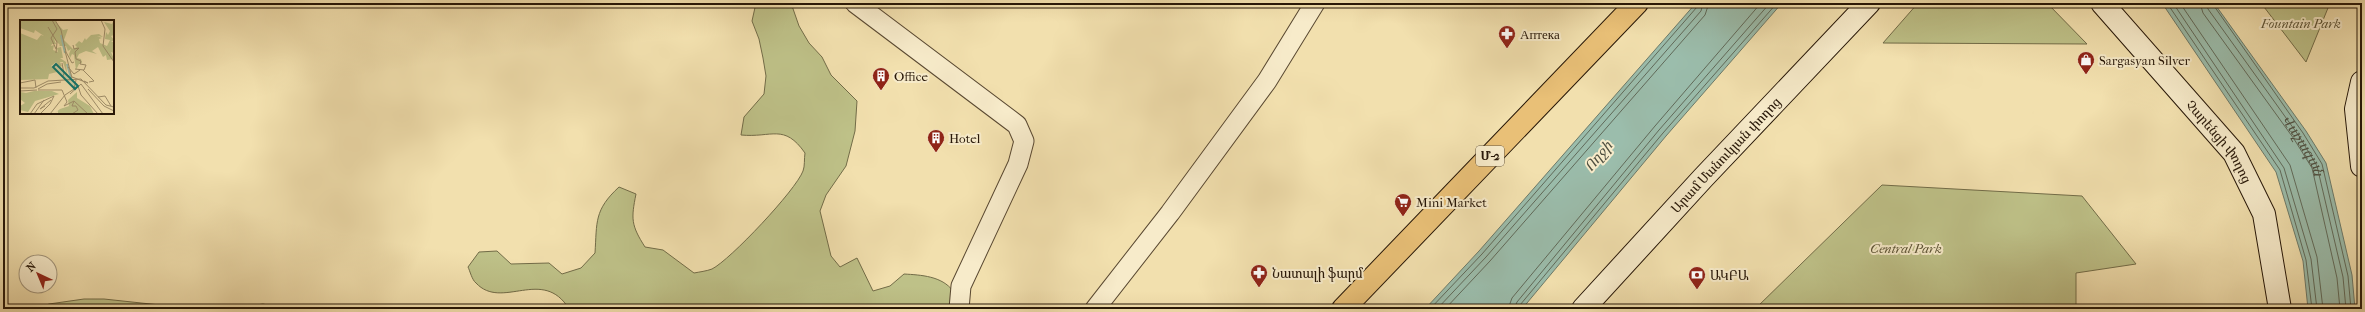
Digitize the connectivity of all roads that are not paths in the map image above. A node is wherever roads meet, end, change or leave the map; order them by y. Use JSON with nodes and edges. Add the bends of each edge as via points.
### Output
{"nodes":[{"id":1,"x":855,"y":3,"type":"edge"},
{"id":2,"x":1315,"y":3,"type":"edge"},
{"id":3,"x":1637,"y":3,"type":"edge"},
{"id":4,"x":1869,"y":3,"type":"edge"},
{"id":5,"x":2102,"y":3,"type":"edge"},
{"id":6,"x":2362,"y":82,"type":"edge"},
{"id":7,"x":2362,"y":166,"type":"edge"},
{"id":8,"x":959,"y":309,"type":"edge"},
{"id":9,"x":1095,"y":309,"type":"edge"},
{"id":10,"x":1343,"y":309,"type":"edge"},
{"id":11,"x":1583,"y":309,"type":"edge"},
{"id":12,"x":2280,"y":309,"type":"edge"}],
"edges":[{"from":1,"to":8,"type":"street","via":[[1017,125],[1024,141],[1018,164],[961,286]]},
{"from":2,"to":9,"type":"street","via":[[1267,81],[1170,213]]},
{"from":3,"to":10,"type":"highway","number":"Մ-2"},
{"from":4,"to":11,"type":"street","name":"Արամ Մանուկյան փողոց"},
{"from":5,"to":12,"type":"street","name":"Չարենցի փողոց","via":[[2234,153],[2264,214]]},
{"from":6,"to":7,"type":"street","via":[[2356,109]]}]}
